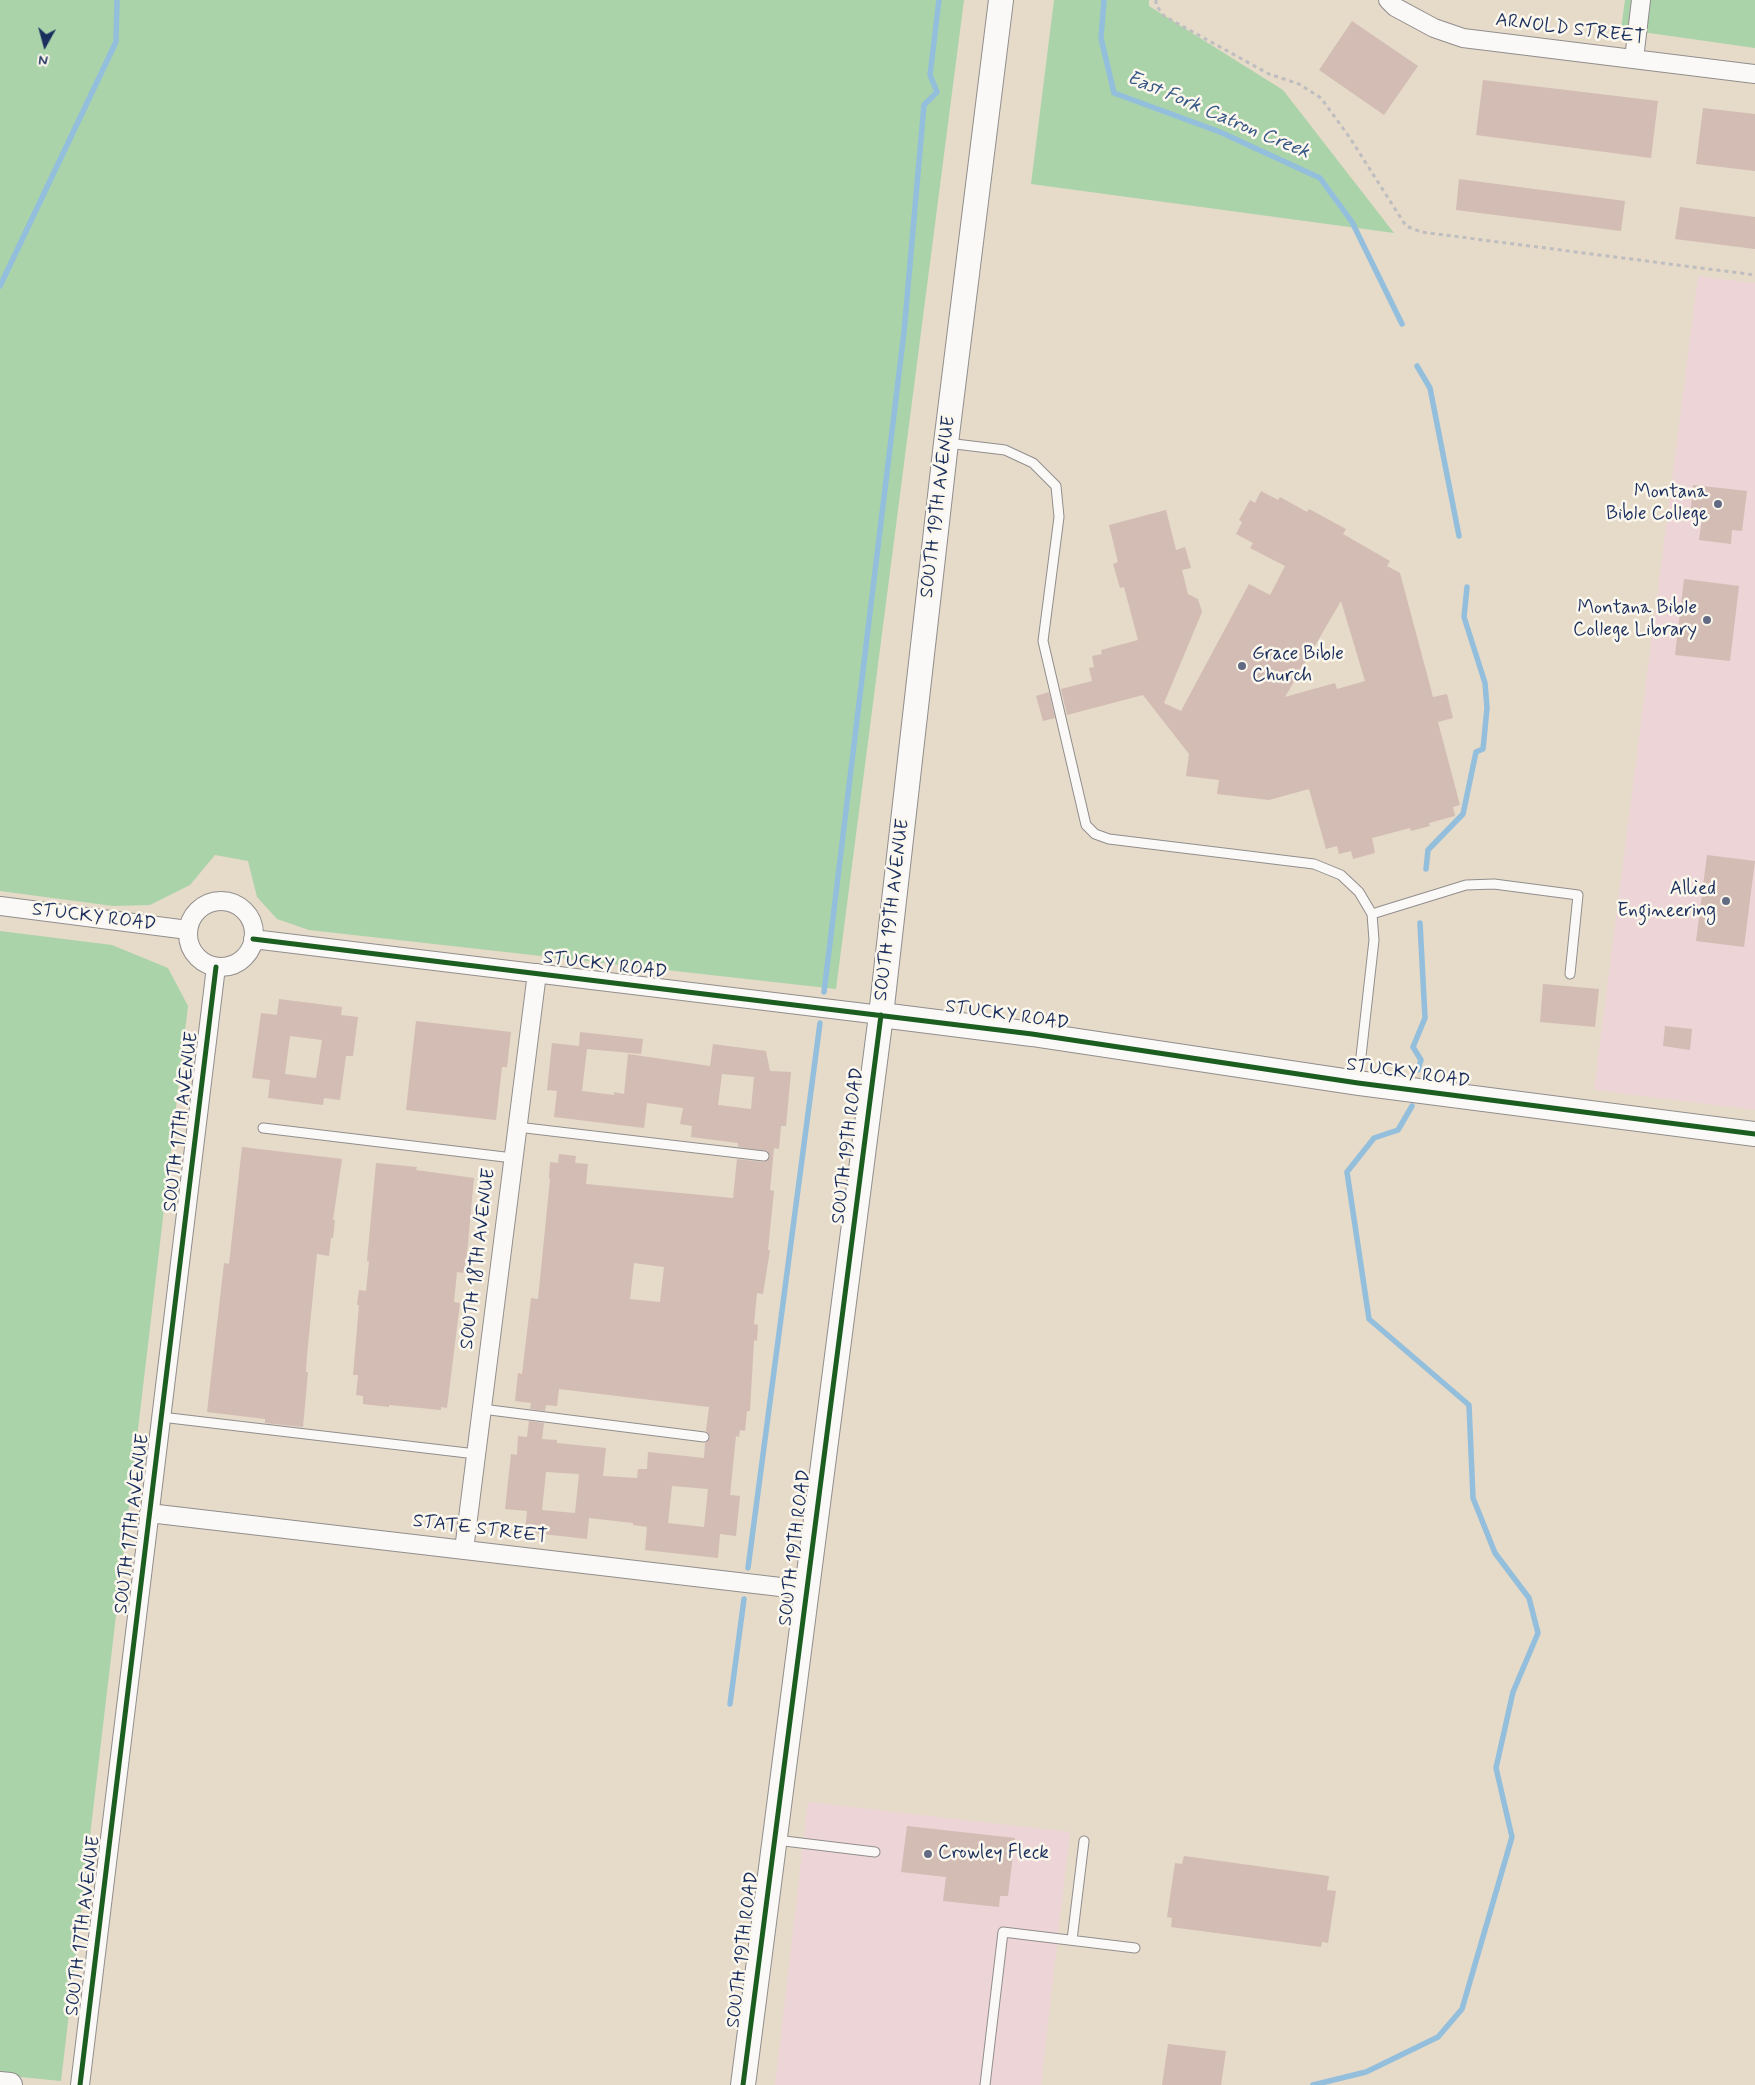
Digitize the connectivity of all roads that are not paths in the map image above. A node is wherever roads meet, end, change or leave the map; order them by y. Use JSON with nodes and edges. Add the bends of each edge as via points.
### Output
{"nodes":[{"id":1,"x":1001,"y":0,"type":"edge"},
{"id":2,"x":1388,"y":0,"type":"edge"},
{"id":3,"x":1642,"y":0,"type":"edge"},
{"id":4,"x":1634,"y":59,"type":"junction"},
{"id":5,"x":1755,"y":74,"type":"edge"},
{"id":6,"x":946,"y":443,"type":"junction"},
{"id":7,"x":0,"y":906,"type":"edge"},
{"id":8,"x":1372,"y":914,"type":"junction"},
{"id":9,"x":188,"y":930,"type":"junction"},
{"id":10,"x":253,"y":939,"type":"junction"},
{"id":11,"x":216,"y":967,"type":"junction"},
{"id":12,"x":537,"y":973,"type":"junction"},
{"id":13,"x":1570,"y":974,"type":"dead end"},
{"id":14,"x":881,"y":1015,"type":"junction"},
{"id":15,"x":1358,"y":1083,"type":"junction"},
{"id":16,"x":517,"y":1127,"type":"junction"},
{"id":17,"x":263,"y":1128,"type":"dead end"},
{"id":18,"x":1755,"y":1134,"type":"edge"},
{"id":19,"x":764,"y":1156,"type":"dead end"},
{"id":20,"x":513,"y":1158,"type":"junction"},
{"id":21,"x":482,"y":1410,"type":"junction"},
{"id":22,"x":161,"y":1417,"type":"junction"},
{"id":23,"x":704,"y":1437,"type":"dead end"},
{"id":24,"x":476,"y":1454,"type":"junction"},
{"id":25,"x":150,"y":1513,"type":"junction"},
{"id":26,"x":464,"y":1550,"type":"junction"},
{"id":27,"x":806,"y":1590,"type":"junction"},
{"id":28,"x":773,"y":1839,"type":"junction"},
{"id":29,"x":1084,"y":1842,"type":"dead end"},
{"id":30,"x":875,"y":1852,"type":"dead end"},
{"id":31,"x":1072,"y":1940,"type":"junction"},
{"id":32,"x":1135,"y":1948,"type":"dead end"},
{"id":33,"x":0,"y":2084,"type":"edge"},
{"id":34,"x":10,"y":2085,"type":"edge"},
{"id":35,"x":80,"y":2085,"type":"edge"},
{"id":36,"x":742,"y":2085,"type":"edge"},
{"id":37,"x":985,"y":2085,"type":"edge"}],
"edges":[{"from":1,"to":6,"type":"main road","name":"SOUTH 19TH AVENUE"},
{"from":2,"to":4,"type":"street","name":"ARNOLD STREET","via":[[1434,28],[1463,38]]},
{"from":3,"to":4,"type":"street"},
{"from":4,"to":5,"type":"street","name":"ARNOLD STREET"},
{"from":6,"to":8,"type":"lane","via":[[1004,450],[1033,463],[1056,486],[1059,517],[1043,641],[1086,825],[1095,834],[1109,839],[1314,864],[1341,876],[1359,892]]},
{"from":6,"to":14,"type":"main road","name":"SOUTH 19TH AVENUE"},
{"from":7,"to":9,"type":"street","name":"STUCKY ROAD"},
{"from":8,"to":13,"type":"lane","via":[[1466,885],[1494,884],[1578,895]]},
{"from":8,"to":15,"type":"lane","via":[[1374,940]]},
{"from":9,"to":10,"type":"street","via":[[199,909],[220,901],[242,908],[253,928]]},
{"from":9,"to":11,"type":"street","via":[[190,947],[196,955]]},
{"from":10,"to":11,"type":"street","via":[[242,959]]},
{"from":10,"to":12,"type":"street","name":"STUCKY ROAD"},
{"from":11,"to":22,"type":"street","name":"SOUTH 17TH AVENUE"},
{"from":12,"to":14,"type":"street","name":"STUCKY ROAD"},
{"from":12,"to":16,"type":"street","name":"SOUTH 18TH AVENUE"},
{"from":14,"to":15,"type":"main road","name":"STUCKY ROAD","via":[[1032,1034]]},
{"from":14,"to":27,"type":"main road","name":"SOUTH 19TH ROAD"},
{"from":15,"to":18,"type":"main road","name":"STUCKY ROAD"},
{"from":16,"to":19,"type":"lane"},
{"from":16,"to":20,"type":"street","name":"SOUTH 18TH AVENUE"},
{"from":17,"to":20,"type":"lane"},
{"from":20,"to":21,"type":"street","name":"SOUTH 18TH AVENUE"},
{"from":21,"to":23,"type":"lane"},
{"from":21,"to":24,"type":"street","name":"SOUTH 18TH AVENUE"},
{"from":22,"to":24,"type":"lane"},
{"from":22,"to":25,"type":"street","name":"SOUTH 17TH AVENUE"},
{"from":24,"to":26,"type":"street","name":"SOUTH 18TH AVENUE"},
{"from":25,"to":26,"type":"street","name":"STATE STREET"},
{"from":25,"to":35,"type":"street","name":"SOUTH 17TH AVENUE"},
{"from":26,"to":27,"type":"street","name":"STATE STREET"},
{"from":27,"to":28,"type":"main road","name":"SOUTH 19TH ROAD"},
{"from":28,"to":30,"type":"lane"},
{"from":28,"to":36,"type":"main road","name":"SOUTH 19TH ROAD"},
{"from":29,"to":31,"type":"lane"},
{"from":31,"to":32,"type":"lane"},
{"from":31,"to":37,"type":"lane","via":[[1003,1932]]},
{"from":33,"to":34,"type":"main road"}]}
